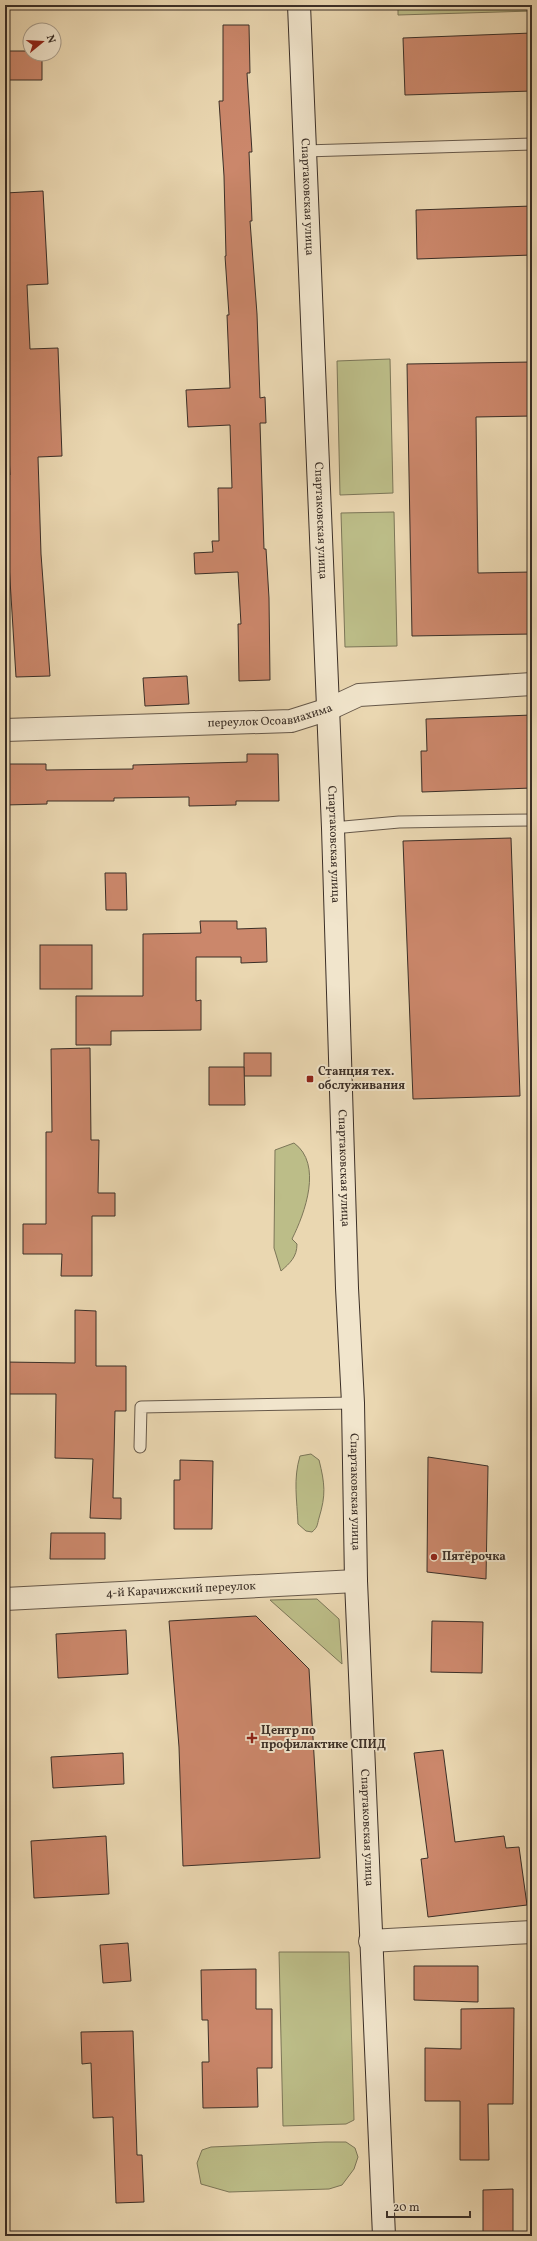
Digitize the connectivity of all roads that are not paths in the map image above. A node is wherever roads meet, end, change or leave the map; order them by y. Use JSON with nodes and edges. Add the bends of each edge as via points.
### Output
{"nodes":[{"id":1,"x":299,"y":5,"type":"edge"},
{"id":2,"x":532,"y":144,"type":"edge"},
{"id":3,"x":305,"y":151,"type":"junction"},
{"id":4,"x":532,"y":684,"type":"edge"},
{"id":5,"x":329,"y":709,"type":"junction"},
{"id":6,"x":5,"y":730,"type":"edge"},
{"id":7,"x":532,"y":820,"type":"edge"},
{"id":8,"x":333,"y":828,"type":"junction"},
{"id":9,"x":353,"y":1402,"type":"junction"},
{"id":10,"x":140,"y":1447,"type":"dead end"},
{"id":11,"x":356,"y":1581,"type":"junction"},
{"id":12,"x":5,"y":1599,"type":"edge"},
{"id":13,"x":532,"y":1932,"type":"edge"},
{"id":14,"x":370,"y":1941,"type":"junction"},
{"id":15,"x":384,"y":2236,"type":"edge"}],
"edges":[{"from":1,"to":3,"type":"street","name":"Спартаковская улица"},
{"from":2,"to":3,"type":"lane"},
{"from":3,"to":5,"type":"street","name":"Спартаковская улица"},
{"from":4,"to":5,"type":"street","name":"переулок Осоавиахима","via":[[359,696]]},
{"from":5,"to":6,"type":"street","name":"переулок Осоавиахима","via":[[291,722]]},
{"from":5,"to":8,"type":"street","name":"Спартаковская улица"},
{"from":7,"to":8,"type":"lane","via":[[399,822]]},
{"from":8,"to":9,"type":"street","name":"Спартаковская улица","via":[[347,1288]]},
{"from":9,"to":10,"type":"lane","via":[[141,1408]]},
{"from":9,"to":11,"type":"street","name":"Спартаковская улица"},
{"from":11,"to":12,"type":"street","name":"4-й Карачижский переулок"},
{"from":11,"to":14,"type":"street","name":"Спартаковская улица"},
{"from":13,"to":14,"type":"street"},
{"from":14,"to":15,"type":"street","name":"Спартаковская улица"}]}
